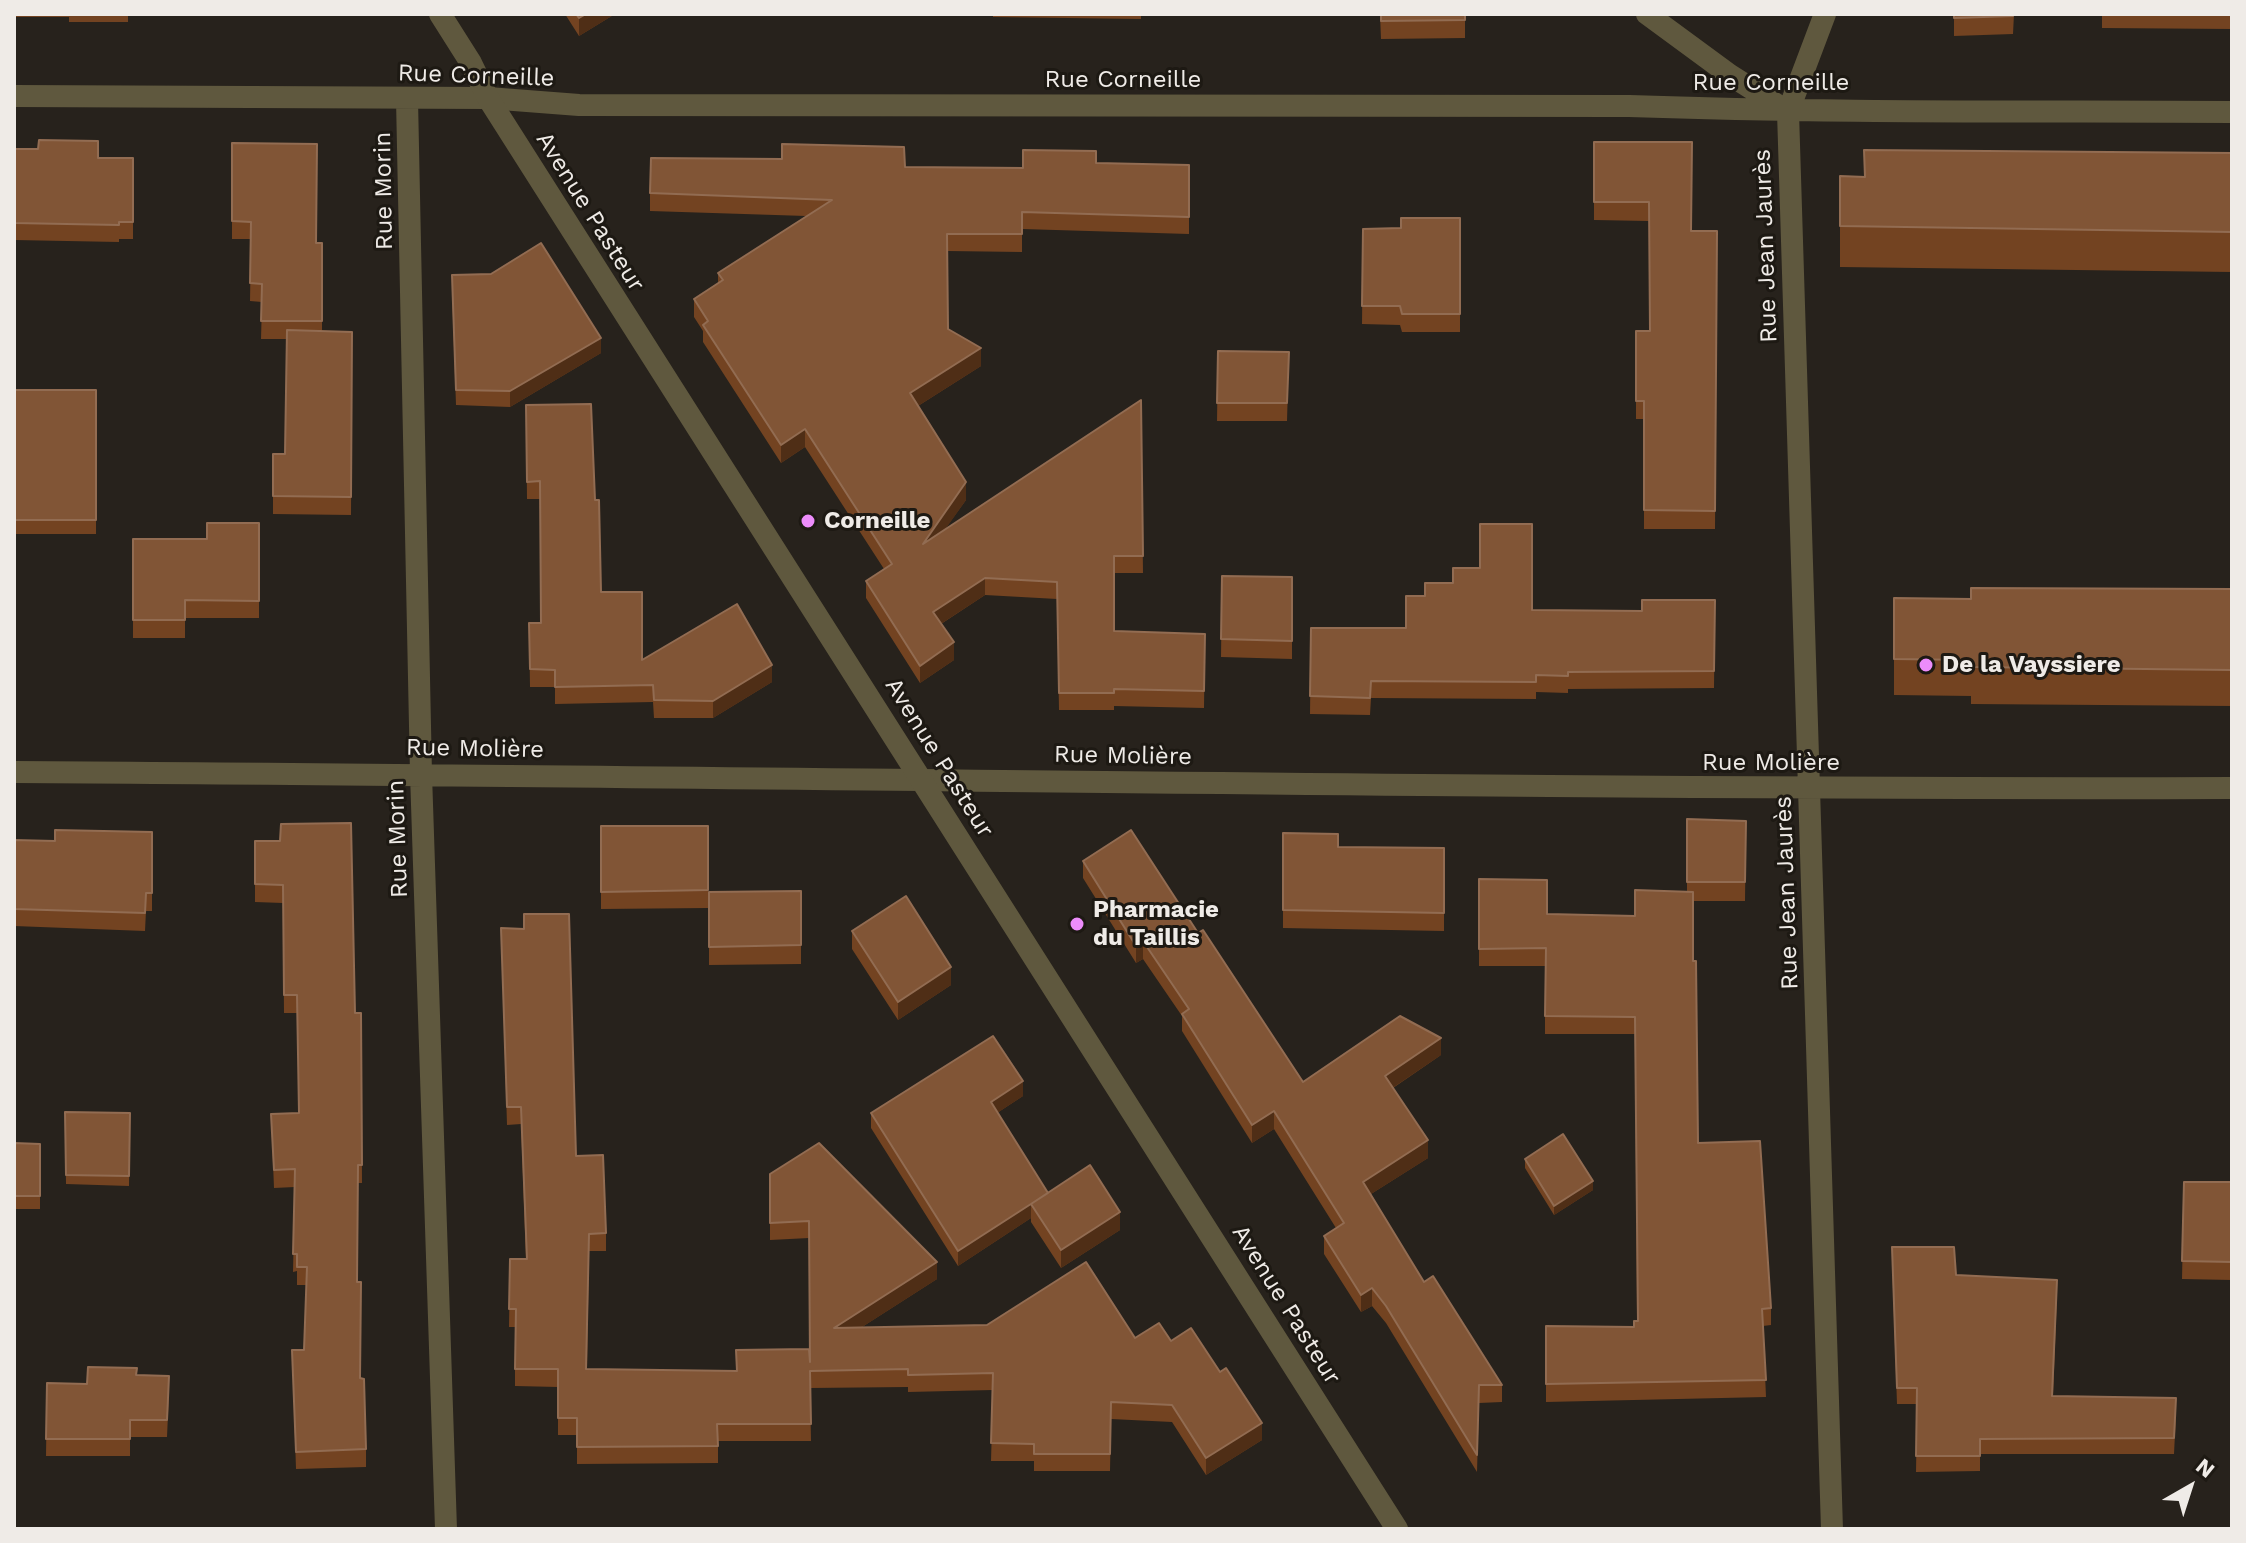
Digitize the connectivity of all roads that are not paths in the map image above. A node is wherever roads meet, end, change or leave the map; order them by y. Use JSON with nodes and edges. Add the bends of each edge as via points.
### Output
{"nodes":[{"id":1,"x":440,"y":14,"type":"edge"},
{"id":2,"x":1647,"y":14,"type":"edge"},
{"id":3,"x":1825,"y":14,"type":"edge"},
{"id":4,"x":14,"y":96,"type":"edge"},
{"id":5,"x":488,"y":98,"type":"junction"},
{"id":6,"x":407,"y":99,"type":"junction"},
{"id":7,"x":1788,"y":112,"type":"junction"},
{"id":8,"x":2232,"y":112,"type":"edge"},
{"id":9,"x":14,"y":772,"type":"edge"},
{"id":10,"x":421,"y":774,"type":"junction"},
{"id":11,"x":921,"y":779,"type":"junction"},
{"id":12,"x":2232,"y":788,"type":"edge"},
{"id":13,"x":1809,"y":790,"type":"junction"},
{"id":14,"x":446,"y":1529,"type":"edge"},
{"id":15,"x":1397,"y":1529,"type":"edge"},
{"id":16,"x":1832,"y":1529,"type":"edge"}],
"edges":[{"from":1,"to":5,"type":"street","name":"Avenue Pasteur"},
{"from":2,"to":7,"type":"street"},
{"from":3,"to":7,"type":"street"},
{"from":4,"to":6,"type":"street","name":"Rue Corneille"},
{"from":5,"to":6,"type":"street","name":"Rue Corneille"},
{"from":5,"to":7,"type":"street","name":"Rue Corneille","via":[[579,105],[1629,106]]},
{"from":5,"to":11,"type":"street","name":"Avenue Pasteur"},
{"from":6,"to":10,"type":"street","name":"Rue Morin"},
{"from":7,"to":8,"type":"street","name":"Rue Corneille"},
{"from":7,"to":13,"type":"street","name":"Rue Jean Jaurès"},
{"from":9,"to":10,"type":"street","name":"Rue Molière"},
{"from":10,"to":11,"type":"street","name":"Rue Molière"},
{"from":10,"to":14,"type":"street","name":"Rue Morin"},
{"from":11,"to":13,"type":"street","name":"Rue Molière"},
{"from":11,"to":15,"type":"street","name":"Avenue Pasteur"},
{"from":12,"to":13,"type":"street","name":"Rue Molière"},
{"from":13,"to":16,"type":"street","name":"Rue Jean Jaurès"}]}
